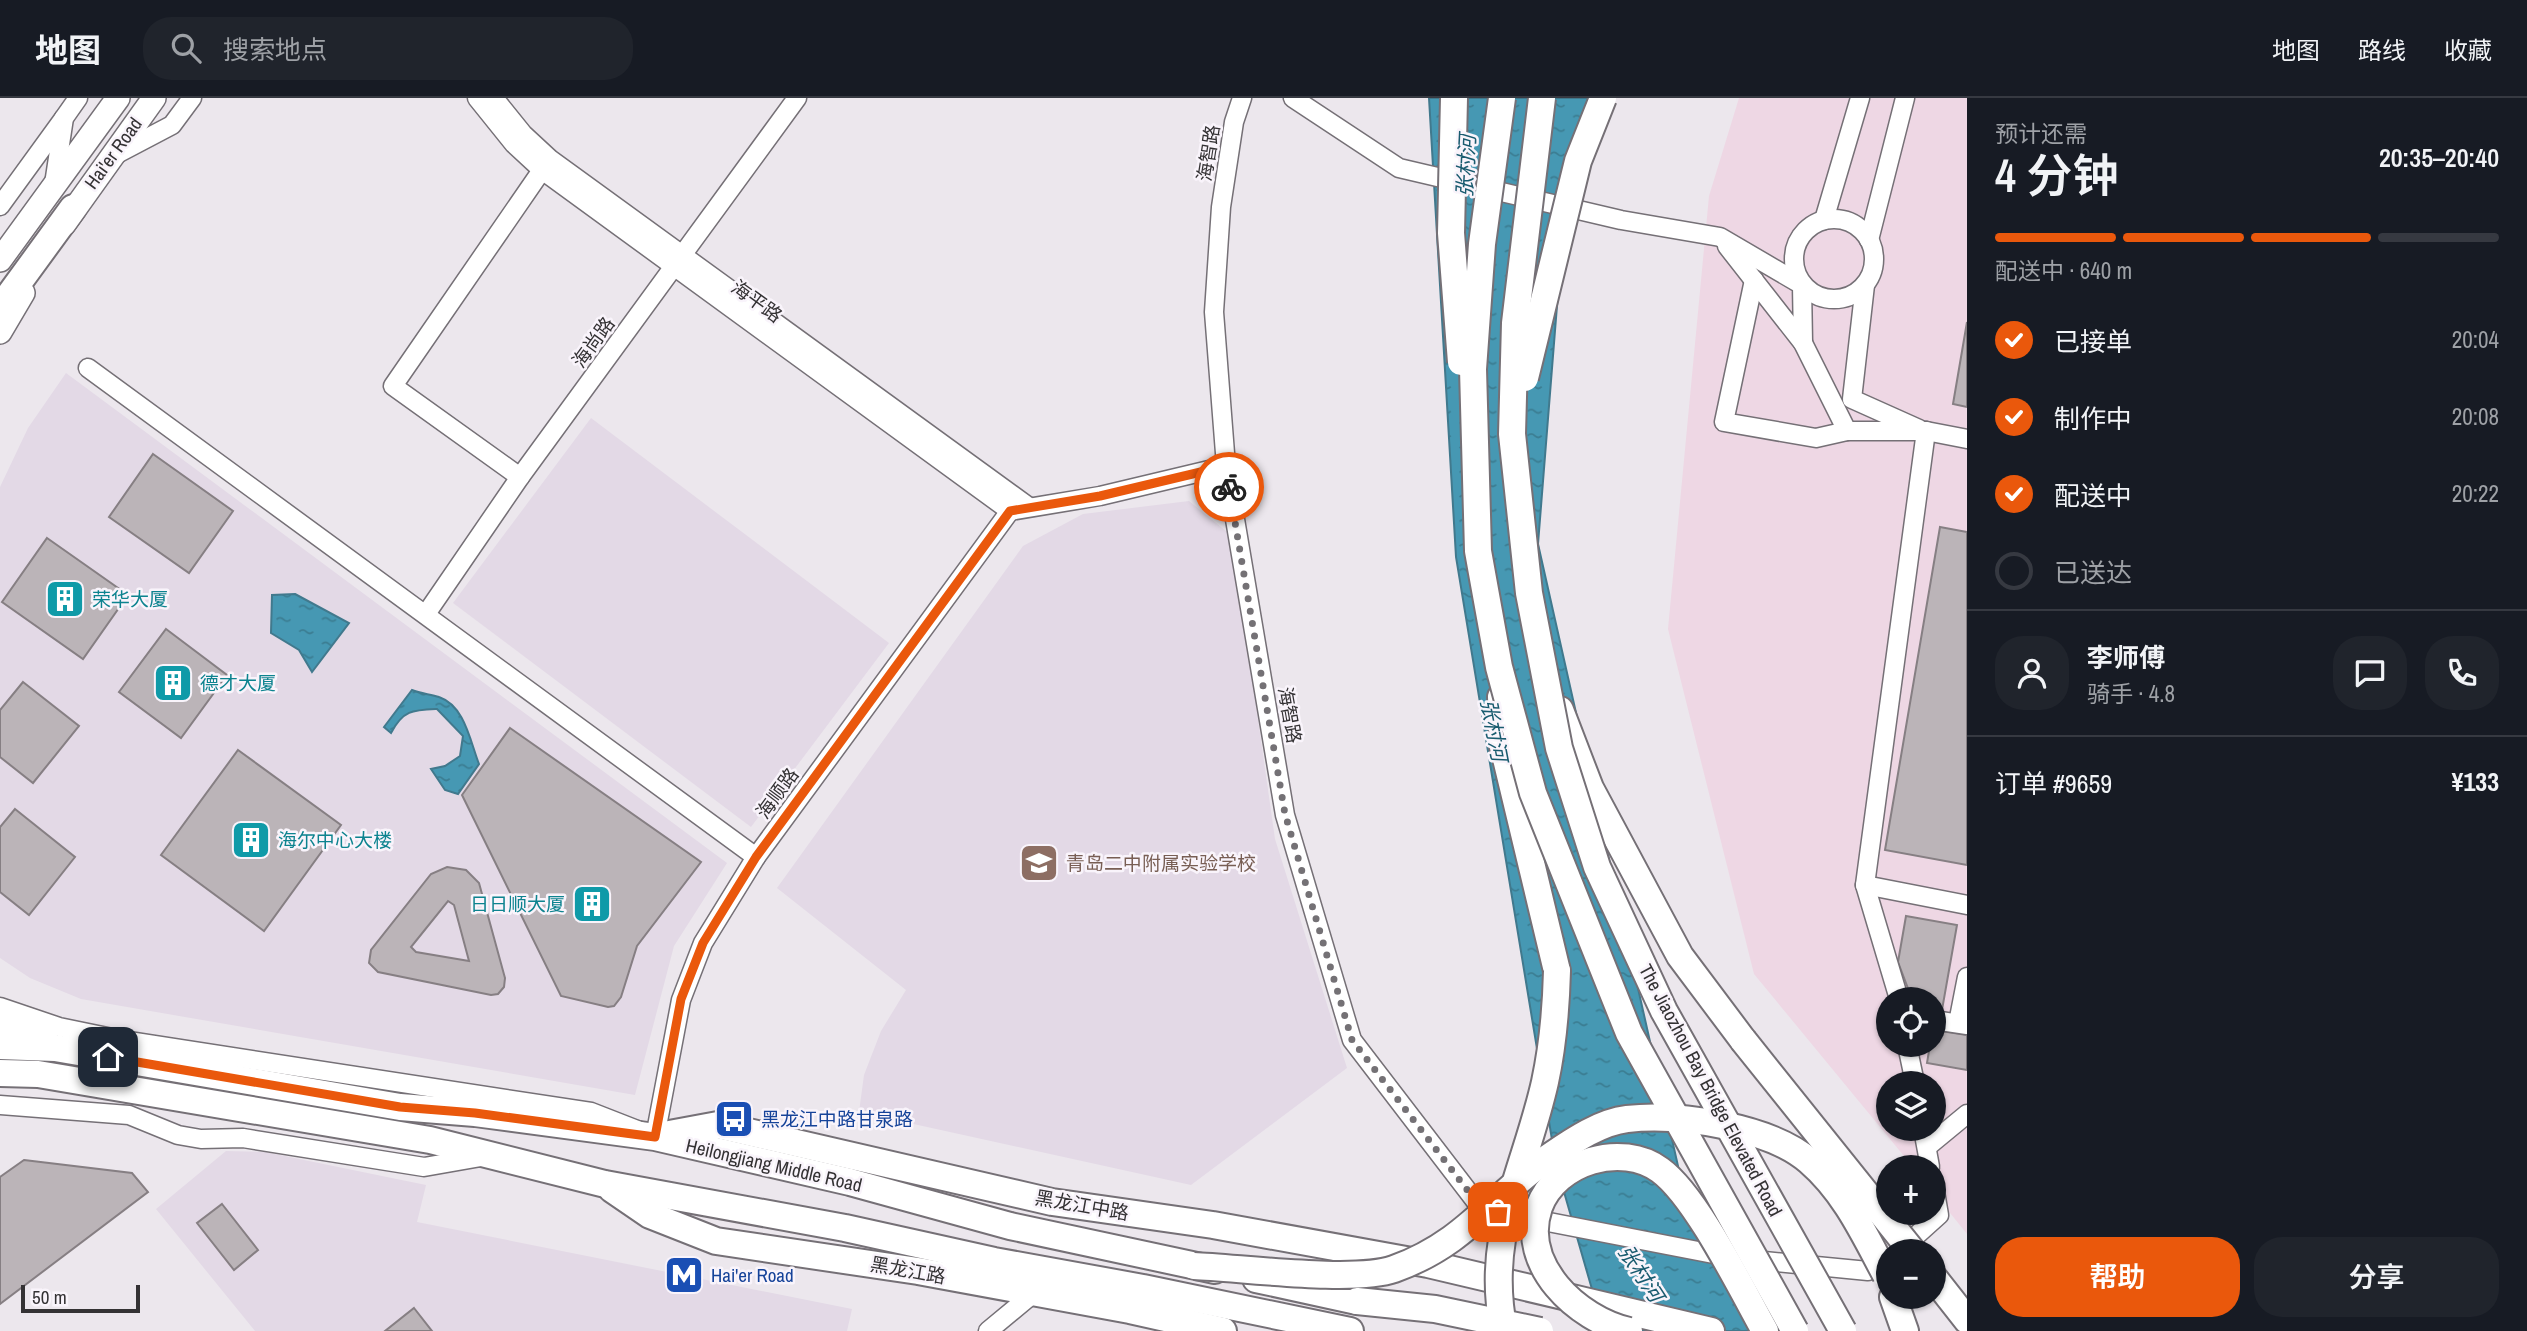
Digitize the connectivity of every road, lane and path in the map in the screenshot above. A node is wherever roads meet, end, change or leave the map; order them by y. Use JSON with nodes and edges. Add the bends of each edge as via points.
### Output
{"nodes":[{"id":1,"x":78,"y":98,"type":"edge"},
{"id":2,"x":118,"y":98,"type":"edge"},
{"id":3,"x":154,"y":98,"type":"edge"},
{"id":4,"x":192,"y":98,"type":"edge"},
{"id":5,"x":477,"y":98,"type":"edge"},
{"id":6,"x":494,"y":98,"type":"edge"},
{"id":7,"x":797,"y":98,"type":"edge"},
{"id":8,"x":1242,"y":98,"type":"edge"},
{"id":9,"x":1454,"y":98,"type":"edge"},
{"id":10,"x":1502,"y":98,"type":"edge"},
{"id":11,"x":1542,"y":98,"type":"edge"},
{"id":12,"x":1603,"y":98,"type":"edge"},
{"id":13,"x":1860,"y":98,"type":"edge"},
{"id":14,"x":1905,"y":98,"type":"edge"},
{"id":15,"x":1300,"y":103,"type":"edge"},
{"id":16,"x":64,"y":118,"type":"junction"},
{"id":17,"x":110,"y":157,"type":"junction"},
{"id":18,"x":542,"y":170,"type":"junction"},
{"id":19,"x":54,"y":187,"type":"junction"},
{"id":20,"x":0,"y":206,"type":"edge"},
{"id":21,"x":73,"y":208,"type":"junction"},
{"id":22,"x":1824,"y":220,"type":"junction"},
{"id":23,"x":1720,"y":237,"type":"junction"},
{"id":24,"x":1869,"y":240,"type":"junction"},
{"id":25,"x":0,"y":260,"type":"edge"},
{"id":26,"x":678,"y":261,"type":"junction"},
{"id":27,"x":1754,"y":280,"type":"junction"},
{"id":28,"x":1802,"y":285,"type":"junction"},
{"id":29,"x":1865,"y":285,"type":"junction"},
{"id":30,"x":0,"y":308,"type":"edge"},
{"id":31,"x":0,"y":332,"type":"edge"},
{"id":32,"x":1803,"y":343,"type":"junction"},
{"id":33,"x":88,"y":368,"type":"dead end"},
{"id":34,"x":1847,"y":431,"type":"junction"},
{"id":35,"x":1926,"y":432,"type":"junction"},
{"id":36,"x":1512,"y":434,"type":"junction"},
{"id":37,"x":1967,"y":439,"type":"edge"},
{"id":38,"x":1226,"y":466,"type":"junction"},
{"id":39,"x":520,"y":477,"type":"junction"},
{"id":40,"x":1030,"y":507,"type":"junction"},
{"id":41,"x":1010,"y":511,"type":"junction"},
{"id":42,"x":1478,"y":551,"type":"junction"},
{"id":43,"x":426,"y":614,"type":"junction"},
{"id":44,"x":1541,"y":653,"type":"junction"},
{"id":45,"x":1499,"y":667,"type":"junction"},
{"id":46,"x":756,"y":857,"type":"junction"},
{"id":47,"x":1865,"y":885,"type":"junction"},
{"id":48,"x":1967,"y":905,"type":"edge"},
{"id":49,"x":1967,"y":977,"type":"edge"},
{"id":50,"x":1895,"y":987,"type":"edge"},
{"id":51,"x":0,"y":1007,"type":"edge"},
{"id":52,"x":0,"y":1020,"type":"edge"},
{"id":53,"x":1963,"y":1024,"type":"edge"},
{"id":54,"x":0,"y":1046,"type":"edge"},
{"id":55,"x":55,"y":1048,"type":"junction"},
{"id":56,"x":0,"y":1073,"type":"edge"},
{"id":57,"x":38,"y":1074,"type":"junction"},
{"id":58,"x":0,"y":1078,"type":"edge"},
{"id":59,"x":0,"y":1105,"type":"edge"},
{"id":60,"x":1967,"y":1114,"type":"edge"},
{"id":61,"x":655,"y":1137,"type":"junction"},
{"id":62,"x":1926,"y":1141,"type":"edge"},
{"id":63,"x":1927,"y":1147,"type":"junction"},
{"id":64,"x":489,"y":1155,"type":"junction"},
{"id":65,"x":1928,"y":1155,"type":"edge"},
{"id":66,"x":605,"y":1184,"type":"junction"},
{"id":67,"x":1482,"y":1209,"type":"junction"},
{"id":68,"x":1928,"y":1225,"type":"edge"},
{"id":69,"x":1903,"y":1239,"type":"edge"},
{"id":70,"x":1912,"y":1239,"type":"edge"},
{"id":71,"x":1876,"y":1254,"type":"edge"},
{"id":72,"x":1194,"y":1266,"type":"junction"},
{"id":73,"x":1876,"y":1271,"type":"edge"},
{"id":74,"x":1511,"y":1283,"type":"junction"},
{"id":75,"x":1143,"y":1288,"type":"junction"},
{"id":76,"x":1035,"y":1292,"type":"junction"},
{"id":77,"x":1946,"y":1293,"type":"edge"},
{"id":78,"x":1897,"y":1309,"type":"edge"},
{"id":79,"x":1967,"y":1320,"type":"edge"},
{"id":80,"x":988,"y":1331,"type":"edge"},
{"id":81,"x":1223,"y":1331,"type":"edge"},
{"id":82,"x":1268,"y":1331,"type":"edge"},
{"id":83,"x":1350,"y":1331,"type":"edge"},
{"id":84,"x":1505,"y":1331,"type":"edge"},
{"id":85,"x":1539,"y":1331,"type":"edge"},
{"id":86,"x":1629,"y":1331,"type":"edge"},
{"id":87,"x":1711,"y":1331,"type":"edge"},
{"id":88,"x":1765,"y":1331,"type":"edge"},
{"id":89,"x":1795,"y":1331,"type":"edge"},
{"id":90,"x":1843,"y":1331,"type":"edge"},
{"id":91,"x":1905,"y":1331,"type":"edge"}],
"edges":[{"from":1,"to":16,"type":"street","name":"Hai'er Road"},
{"from":2,"to":19,"type":"main road","name":"Hai'er Road"},
{"from":3,"to":17,"type":"main road","name":"Hai'er Road"},
{"from":4,"to":17,"type":"street","via":[[172,125]]},
{"from":5,"to":18,"type":"street","name":"海平路","via":[[513,144]]},
{"from":6,"to":26,"type":"street","name":"海平路","via":[[550,159]]},
{"from":7,"to":26,"type":"street","name":"海尚路"},
{"from":8,"to":38,"type":"street","name":"海智路","via":[[1221,207],[1214,312]]},
{"from":9,"to":42,"type":"highway","bridge":true,"via":[[1452,246]]},
{"from":10,"to":42,"type":"highway","bridge":true,"via":[[1482,244],[1474,369]]},
{"from":11,"to":36,"type":"highway","name":"The Jiaozhou Bay Bridge Elevated Road","bridge":true,"via":[[1515,323]]},
{"from":12,"to":36,"type":"highway","bridge":true,"via":[[1578,161]]},
{"from":13,"to":22,"type":"street"},
{"from":14,"to":24,"type":"street"},
{"from":15,"to":23,"type":"street","bridge":true,"via":[[1399,168],[1621,220]]},
{"from":16,"to":19,"type":"street","name":"Hai'er Road"},
{"from":16,"to":20,"type":"street","name":"Hai'er Road"},
{"from":17,"to":21,"type":"main road","name":"Hai'er Road"},
{"from":18,"to":26,"type":"street","name":"海平路"},
{"from":18,"to":39,"type":"street","via":[[393,386]]},
{"from":19,"to":25,"type":"main road","name":"Hai'er Road"},
{"from":21,"to":30,"type":"highway"},
{"from":21,"to":31,"type":"main road","name":"Hai'er Road"},
{"from":22,"to":24,"type":"street","via":[[1850,222]]},
{"from":22,"to":28,"type":"street","via":[[1812,225],[1795,246],[1793,259]]},
{"from":23,"to":27,"type":"street"},
{"from":23,"to":28,"type":"street"},
{"from":24,"to":29,"type":"street","via":[[1874,263]]},
{"from":26,"to":39,"type":"street","name":"海尚路"},
{"from":26,"to":40,"type":"street","name":"海平路"},
{"from":26,"to":41,"type":"street","name":"海平路"},
{"from":27,"to":32,"type":"street"},
{"from":27,"to":34,"type":"street","via":[[1724,422],[1816,438]]},
{"from":28,"to":29,"type":"street","via":[[1833,300]]},
{"from":28,"to":32,"type":"street"},
{"from":29,"to":35,"type":"street","via":[[1852,399]]},
{"from":32,"to":34,"type":"street"},
{"from":33,"to":43,"type":"street"},
{"from":34,"to":35,"type":"street"},
{"from":35,"to":37,"type":"street"},
{"from":35,"to":47,"type":"street"},
{"from":36,"to":44,"type":"highway","name":"The Jiaozhou Bay Bridge Elevated Road","bridge":true,"via":[[1529,593]]},
{"from":38,"to":40,"type":"street","via":[[1100,496]]},
{"from":38,"to":67,"type":"street","name":"海智路","via":[[1285,814],[1352,1040]]},
{"from":39,"to":43,"type":"street","name":"海尚路"},
{"from":40,"to":41,"type":"street"},
{"from":41,"to":46,"type":"street","name":"海顺路"},
{"from":42,"to":45,"type":"highway","bridge":true},
{"from":43,"to":46,"type":"street"},
{"from":44,"to":69,"type":"highway","bridge":true,"via":[[1590,788],[1680,956]]},
{"from":44,"to":90,"type":"highway","name":"The Jiaozhou Bay Bridge Elevated Road","bridge":true,"via":[[1559,748],[1597,867],[1664,1011]]},
{"from":45,"to":84,"type":"highway","bridge":true,"via":[[1503,746],[1557,971],[1556,1021],[1544,1084],[1507,1205],[1498,1268]]},
{"from":45,"to":89,"type":"highway","bridge":true,"via":[[1533,793],[1629,1033]]},
{"from":46,"to":61,"type":"street","name":"海顺路","via":[[703,943],[681,999]]},
{"from":47,"to":48,"type":"street"},
{"from":47,"to":50,"type":"street"},
{"from":49,"to":53,"type":"street"},
{"from":51,"to":61,"type":"street","via":[[59,1027],[122,1040],[591,1112]]},
{"from":52,"to":55,"type":"highway"},
{"from":54,"to":55,"type":"highway","name":"Heilongjiang Middle Road"},
{"from":55,"to":61,"type":"highway","name":"Heilongjiang Middle Road","via":[[400,1107]]},
{"from":56,"to":57,"type":"highway"},
{"from":57,"to":58,"type":"highway"},
{"from":57,"to":64,"type":"highway","via":[[430,1140]]},
{"from":59,"to":64,"type":"street","via":[[130,1115],[178,1135],[243,1138],[424,1167]]},
{"from":60,"to":63,"type":"street"},
{"from":61,"to":72,"type":"highway","name":"Heilongjiang Middle Road","via":[[850,1182],[1010,1226]]},
{"from":61,"to":74,"type":"highway","name":"黑龙江中路","via":[[718,1125],[1052,1202],[1213,1225]]},
{"from":62,"to":63,"type":"street"},
{"from":63,"to":65,"type":"street"},
{"from":64,"to":66,"type":"highway"},
{"from":66,"to":75,"type":"highway"},
{"from":66,"to":76,"type":"highway","name":"黑龙江路","via":[[650,1215],[716,1241]]},
{"from":67,"to":73,"type":"street","bridge":true,"via":[[1734,1258]]},
{"from":67,"to":74,"type":"street","name":"海智路","via":[[1493,1225]]},
{"from":68,"to":70,"type":"street"},
{"from":71,"to":72,"type":"highway","bridge":true,"via":[[1844,1199],[1808,1160],[1777,1142],[1718,1124],[1662,1118],[1626,1119],[1595,1129],[1550,1156],[1472,1226],[1439,1249],[1392,1270],[1348,1274]]},
{"from":72,"to":85,"type":"highway","name":"Heilongjiang Middle Road","bridge":true,"via":[[1357,1301],[1435,1308]]},
{"from":74,"to":84,"type":"street"},
{"from":74,"to":87,"type":"highway","name":"黑龙江中路","bridge":true},
{"from":75,"to":82,"type":"highway"},
{"from":75,"to":83,"type":"highway"},
{"from":76,"to":80,"type":"street"},
{"from":76,"to":81,"type":"highway","name":"黑龙江路"},
{"from":77,"to":79,"type":"highway"},
{"from":78,"to":91,"type":"highway"},
{"from":86,"to":88,"type":"highway","bridge":true,"via":[[1576,1308],[1542,1263],[1535,1227],[1540,1205],[1553,1186],[1581,1165],[1613,1155],[1646,1161],[1679,1187]]}]}
